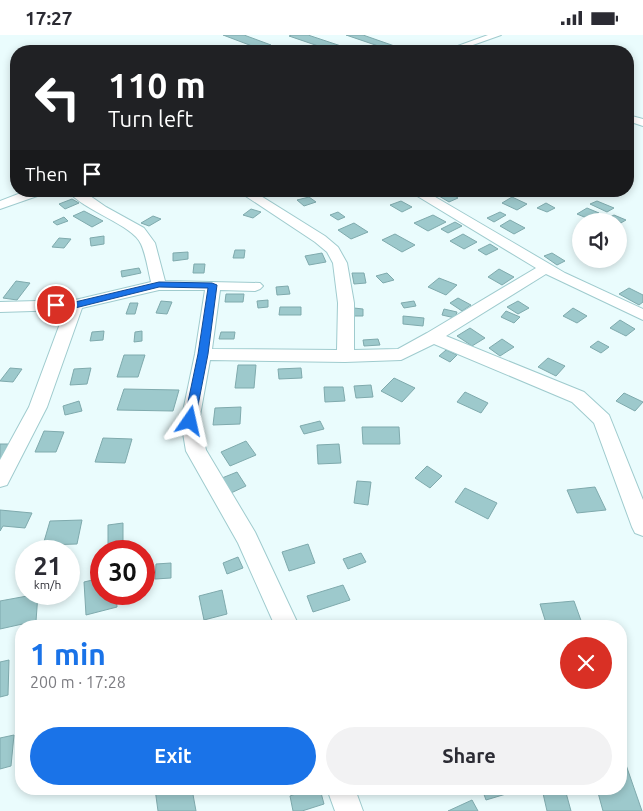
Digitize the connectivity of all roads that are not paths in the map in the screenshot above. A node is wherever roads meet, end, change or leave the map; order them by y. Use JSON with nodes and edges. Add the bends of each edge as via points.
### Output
{"nodes":[{"id":1,"x":497,"y":35,"type":"edge"},
{"id":2,"x":466,"y":45,"type":"edge"},
{"id":3,"x":22,"y":197,"type":"edge"},
{"id":4,"x":83,"y":197,"type":"edge"},
{"id":5,"x":254,"y":197,"type":"edge"},
{"id":6,"x":425,"y":197,"type":"edge"},
{"id":7,"x":0,"y":205,"type":"edge"},
{"id":8,"x":546,"y":268,"type":"junction"},
{"id":9,"x":159,"y":285,"type":"junction"},
{"id":10,"x":212,"y":285,"type":"junction"},
{"id":11,"x":255,"y":286,"type":"dead end"},
{"id":12,"x":75,"y":305,"type":"junction"},
{"id":13,"x":0,"y":307,"type":"edge"},
{"id":14,"x":643,"y":315,"type":"edge"},
{"id":15,"x":433,"y":337,"type":"junction"},
{"id":16,"x":203,"y":354,"type":"junction"},
{"id":17,"x":345,"y":355,"type":"junction"},
{"id":18,"x":0,"y":479,"type":"edge"},
{"id":19,"x":643,"y":527,"type":"edge"},
{"id":20,"x":284,"y":620,"type":"edge"},
{"id":21,"x":343,"y":795,"type":"edge"},
{"id":22,"x":349,"y":811,"type":"edge"}],
"edges":[{"from":1,"to":2,"type":"street"},
{"from":3,"to":7,"type":"street"},
{"from":4,"to":9,"type":"street","via":[[139,231],[148,243]]},
{"from":5,"to":17,"type":"street","via":[[333,250],[340,263],[346,303]]},
{"from":6,"to":8,"type":"street"},
{"from":8,"to":14,"type":"street"},
{"from":8,"to":15,"type":"street"},
{"from":9,"to":10,"type":"street"},
{"from":9,"to":12,"type":"street"},
{"from":10,"to":11,"type":"street"},
{"from":10,"to":16,"type":"street"},
{"from":12,"to":13,"type":"street"},
{"from":12,"to":18,"type":"street","via":[[38,407]]},
{"from":15,"to":17,"type":"street","via":[[400,354]]},
{"from":15,"to":19,"type":"street","via":[[578,397],[602,420]]},
{"from":16,"to":17,"type":"street"},
{"from":16,"to":20,"type":"street","via":[[190,421],[196,451],[248,539]]},
{"from":21,"to":22,"type":"street"}]}
